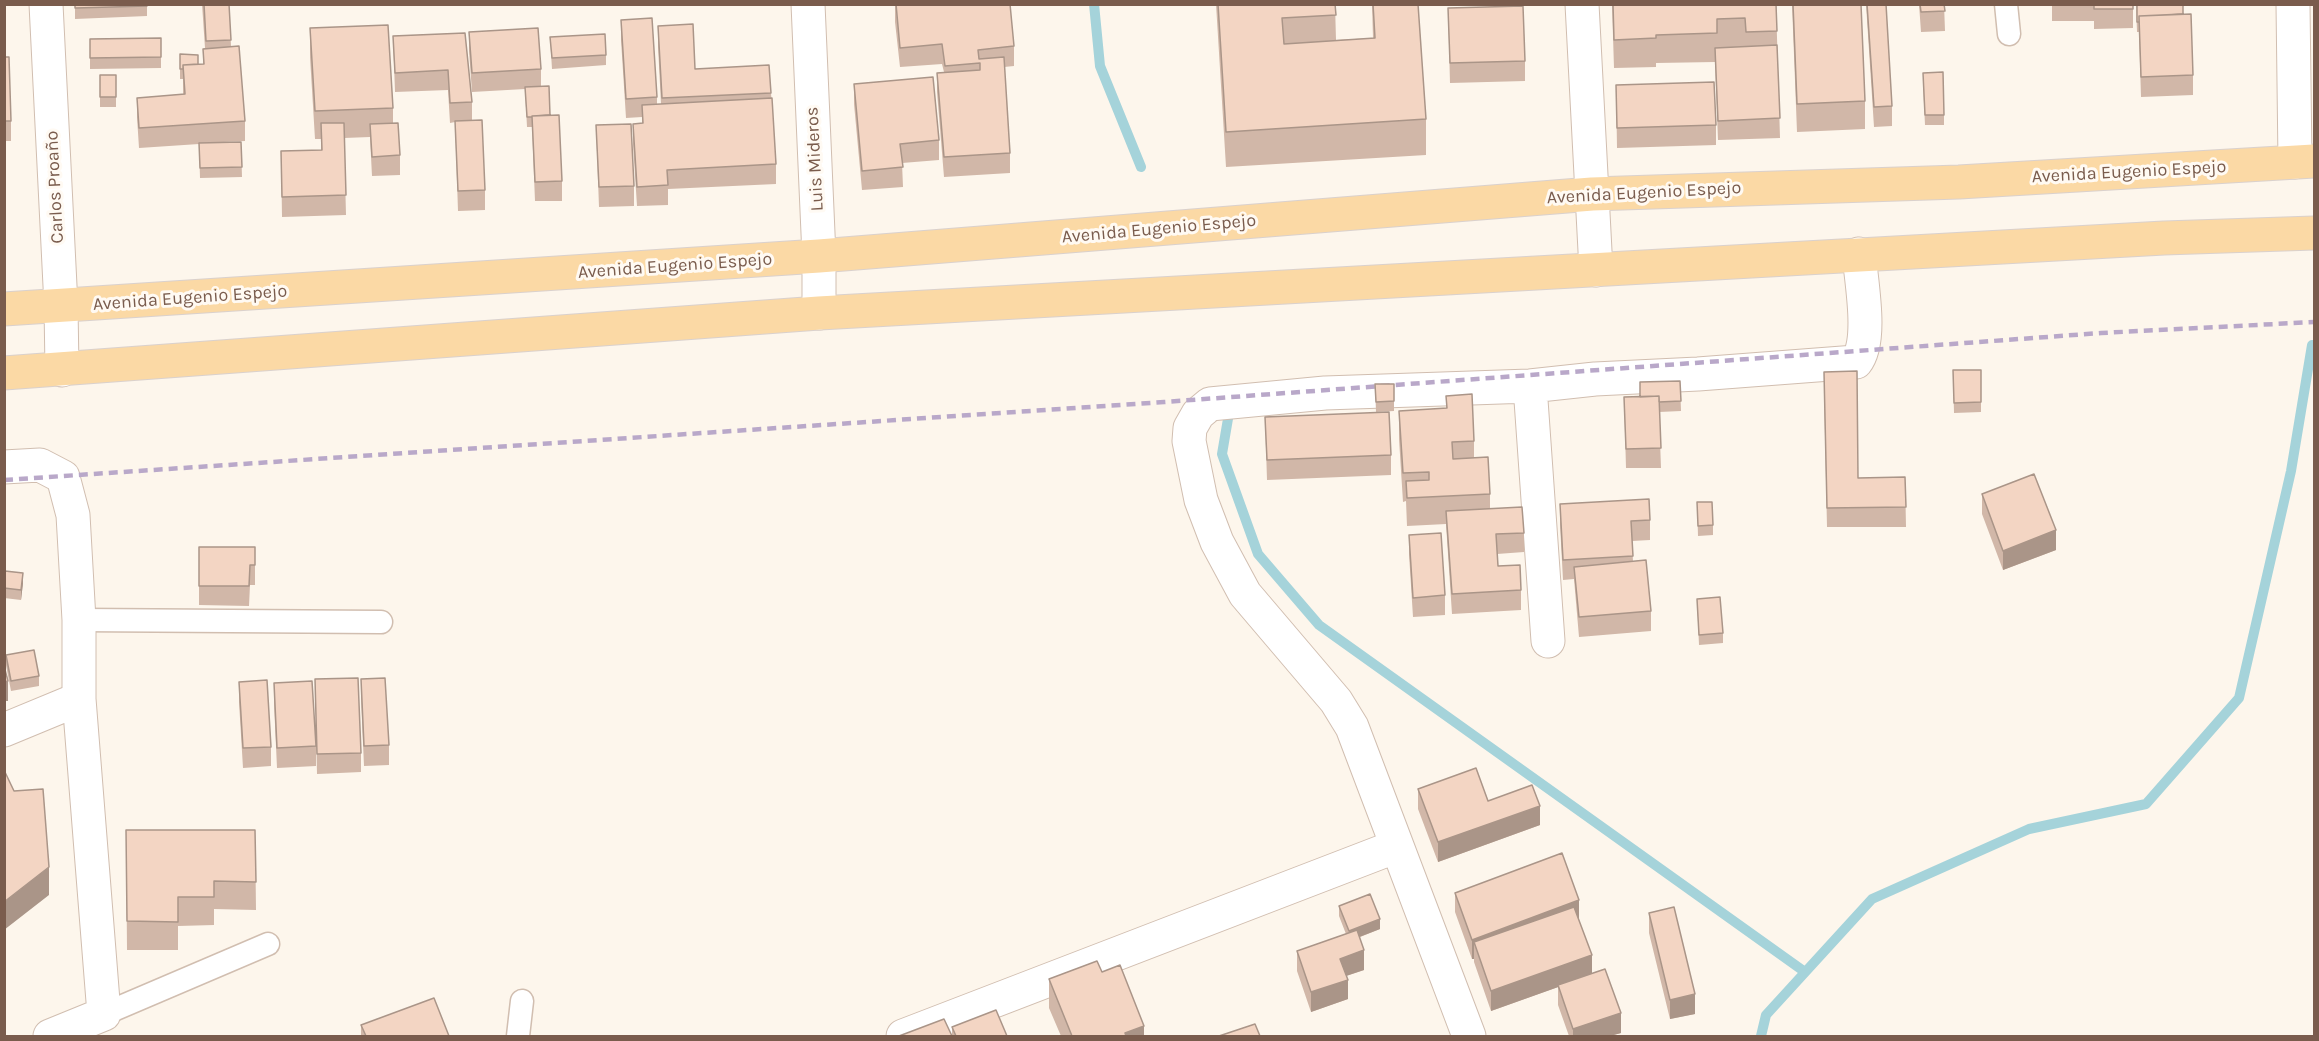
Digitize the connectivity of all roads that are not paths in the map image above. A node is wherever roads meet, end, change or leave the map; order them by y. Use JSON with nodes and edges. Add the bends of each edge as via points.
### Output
{"nodes":[{"id":1,"x":46,"y":4,"type":"edge"},
{"id":2,"x":808,"y":4,"type":"edge"},
{"id":3,"x":1582,"y":4,"type":"edge"},
{"id":4,"x":2006,"y":4,"type":"edge"},
{"id":5,"x":2293,"y":4,"type":"edge"},
{"id":6,"x":2009,"y":34,"type":"dead end"},
{"id":7,"x":2305,"y":162,"type":"edge"},
{"id":8,"x":1592,"y":194,"type":"junction"},
{"id":9,"x":2314,"y":233,"type":"edge"},
{"id":10,"x":1858,"y":254,"type":"junction"},
{"id":11,"x":819,"y":256,"type":"junction"},
{"id":12,"x":1596,"y":270,"type":"junction"},
{"id":13,"x":61,"y":306,"type":"junction"},
{"id":14,"x":4,"y":309,"type":"edge"},
{"id":15,"x":819,"y":313,"type":"junction"},
{"id":16,"x":62,"y":370,"type":"junction"},
{"id":17,"x":4,"y":373,"type":"edge"},
{"id":18,"x":1530,"y":386,"type":"junction"},
{"id":19,"x":4,"y":466,"type":"edge"},
{"id":20,"x":79,"y":620,"type":"junction"},
{"id":21,"x":381,"y":622,"type":"dead end"},
{"id":22,"x":1548,"y":640,"type":"dead end"},
{"id":23,"x":79,"y":699,"type":"junction"},
{"id":24,"x":4,"y":730,"type":"edge"},
{"id":25,"x":1397,"y":846,"type":"junction"},
{"id":26,"x":268,"y":944,"type":"dead end"},
{"id":27,"x":522,"y":1001,"type":"dead end"},
{"id":28,"x":104,"y":1014,"type":"junction"},
{"id":29,"x":50,"y":1036,"type":"edge"},
{"id":30,"x":518,"y":1036,"type":"edge"},
{"id":31,"x":903,"y":1036,"type":"edge"},
{"id":32,"x":1469,"y":1036,"type":"edge"}],
"edges":[{"from":1,"to":13,"type":"street","name":"Carlos Proaño"},
{"from":2,"to":11,"type":"street","name":"Luis Mideros"},
{"from":3,"to":8,"type":"street"},
{"from":4,"to":6,"type":"lane"},
{"from":5,"to":7,"type":"street"},
{"from":7,"to":8,"type":"main road","name":"Avenida Eugenio Espejo","via":[[1959,182]]},
{"from":8,"to":11,"type":"main road","name":"Avenida Eugenio Espejo"},
{"from":8,"to":12,"type":"street"},
{"from":9,"to":10,"type":"main road"},
{"from":10,"to":12,"type":"main road"},
{"from":10,"to":18,"type":"street","via":[[1864,324],[1863,351],[1856,362]]},
{"from":11,"to":13,"type":"main road","name":"Avenida Eugenio Espejo"},
{"from":11,"to":15,"type":"street","name":"Luis Mideros"},
{"from":12,"to":15,"type":"main road"},
{"from":13,"to":14,"type":"main road","name":"Avenida Eugenio Espejo"},
{"from":13,"to":16,"type":"street","name":"Carlos Proaño"},
{"from":15,"to":16,"type":"main road"},
{"from":16,"to":17,"type":"main road"},
{"from":18,"to":22,"type":"street"},
{"from":18,"to":25,"type":"street","via":[[1265,397],[1210,404],[1190,428],[1201,500],[1217,542],[1245,594],[1336,701],[1352,727]]},
{"from":19,"to":20,"type":"street","via":[[40,465],[63,477],[73,515]]},
{"from":20,"to":21,"type":"lane"},
{"from":20,"to":23,"type":"street"},
{"from":23,"to":24,"type":"street"},
{"from":23,"to":28,"type":"street"},
{"from":25,"to":31,"type":"street"},
{"from":25,"to":32,"type":"street"},
{"from":26,"to":28,"type":"lane"},
{"from":27,"to":30,"type":"lane"},
{"from":28,"to":29,"type":"street"}]}
